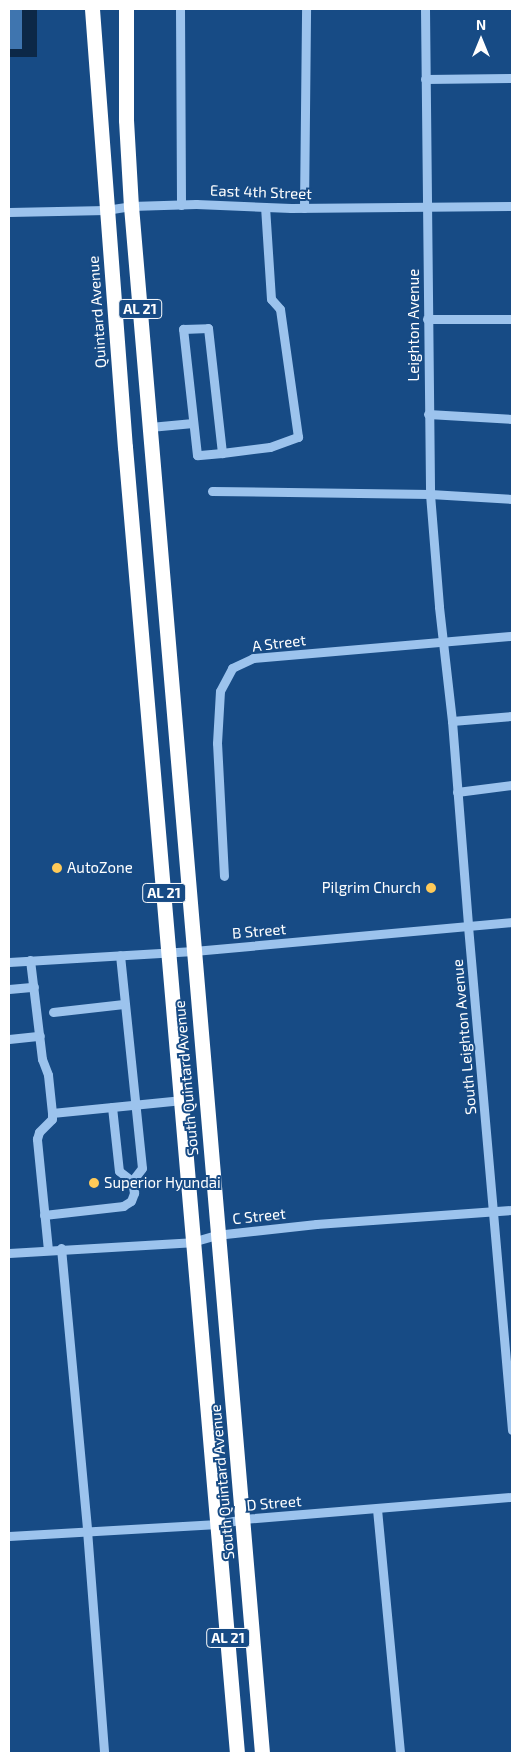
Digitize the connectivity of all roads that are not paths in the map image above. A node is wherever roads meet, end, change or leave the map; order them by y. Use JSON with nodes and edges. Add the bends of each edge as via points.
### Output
{"nodes":[{"id":1,"x":92,"y":9,"type":"edge"},
{"id":2,"x":126,"y":9,"type":"edge"},
{"id":3,"x":180,"y":9,"type":"edge"},
{"id":4,"x":306,"y":9,"type":"edge"},
{"id":5,"x":425,"y":9,"type":"edge"},
{"id":6,"x":426,"y":78,"type":"junction"},
{"id":7,"x":512,"y":78,"type":"edge"},
{"id":8,"x":181,"y":204,"type":"junction"},
{"id":9,"x":131,"y":206,"type":"junction"},
{"id":10,"x":427,"y":206,"type":"junction"},
{"id":11,"x":512,"y":206,"type":"edge"},
{"id":12,"x":265,"y":207,"type":"junction"},
{"id":13,"x":304,"y":208,"type":"junction"},
{"id":14,"x":106,"y":210,"type":"junction"},
{"id":15,"x":9,"y":212,"type":"edge"},
{"id":16,"x":512,"y":318,"type":"edge"},
{"id":17,"x":427,"y":319,"type":"junction"},
{"id":18,"x":428,"y":414,"type":"junction"},
{"id":19,"x":512,"y":419,"type":"edge"},
{"id":20,"x":193,"y":423,"type":"junction"},
{"id":21,"x":150,"y":427,"type":"junction"},
{"id":22,"x":222,"y":453,"type":"junction"},
{"id":23,"x":212,"y":491,"type":"dead end"},
{"id":24,"x":430,"y":494,"type":"junction"},
{"id":25,"x":512,"y":499,"type":"edge"},
{"id":26,"x":139,"y":612,"type":"joint"},
{"id":27,"x":512,"y":636,"type":"edge"},
{"id":28,"x":444,"y":641,"type":"junction"},
{"id":29,"x":512,"y":716,"type":"edge"},
{"id":30,"x":452,"y":721,"type":"junction"},
{"id":31,"x":512,"y":785,"type":"edge"},
{"id":32,"x":457,"y":792,"type":"junction"},
{"id":33,"x":224,"y":876,"type":"dead end"},
{"id":34,"x":512,"y":922,"type":"edge"},
{"id":35,"x":468,"y":926,"type":"junction"},
{"id":36,"x":167,"y":951,"type":"junction"},
{"id":37,"x":194,"y":951,"type":"junction"},
{"id":38,"x":120,"y":955,"type":"junction"},
{"id":39,"x":30,"y":960,"type":"junction"},
{"id":40,"x":9,"y":962,"type":"edge"},
{"id":41,"x":34,"y":986,"type":"junction"},
{"id":42,"x":9,"y":989,"type":"edge"},
{"id":43,"x":124,"y":1004,"type":"junction"},
{"id":44,"x":53,"y":1012,"type":"dead end"},
{"id":45,"x":40,"y":1036,"type":"junction"},
{"id":46,"x":9,"y":1039,"type":"edge"},
{"id":47,"x":182,"y":1100,"type":"junction"},
{"id":48,"x":134,"y":1104,"type":"junction"},
{"id":49,"x":112,"y":1107,"type":"junction"},
{"id":50,"x":52,"y":1113,"type":"junction"},
{"id":51,"x":132,"y":1180,"type":"junction"},
{"id":52,"x":512,"y":1210,"type":"edge"},
{"id":53,"x":493,"y":1212,"type":"junction"},
{"id":54,"x":44,"y":1215,"type":"junction"},
{"id":55,"x":216,"y":1235,"type":"junction"},
{"id":56,"x":192,"y":1242,"type":"junction"},
{"id":57,"x":61,"y":1248,"type":"junction"},
{"id":58,"x":48,"y":1250,"type":"junction"},
{"id":59,"x":9,"y":1253,"type":"edge"},
{"id":60,"x":512,"y":1430,"type":"edge"},
{"id":61,"x":512,"y":1496,"type":"edge"},
{"id":62,"x":376,"y":1508,"type":"junction"},
{"id":63,"x":243,"y":1518,"type":"junction"},
{"id":64,"x":218,"y":1524,"type":"junction"},
{"id":65,"x":87,"y":1530,"type":"junction"},
{"id":66,"x":9,"y":1536,"type":"edge"},
{"id":67,"x":104,"y":1753,"type":"edge"},
{"id":68,"x":237,"y":1753,"type":"edge"},
{"id":69,"x":262,"y":1753,"type":"edge"},
{"id":70,"x":400,"y":1753,"type":"edge"}],
"edges":[{"from":1,"to":14,"type":"highway","name":"Quintard Avenue","number":"AL 21"},
{"from":2,"to":9,"type":"highway","number":"AL 21","via":[[126,120]]},
{"from":3,"to":8,"type":"street"},
{"from":4,"to":13,"type":"street"},
{"from":5,"to":6,"type":"street","name":"Leighton Avenue"},
{"from":6,"to":7,"type":"street"},
{"from":6,"to":10,"type":"street","name":"Leighton Avenue"},
{"from":8,"to":9,"type":"street","name":"East 4th Street"},
{"from":8,"to":12,"type":"street","name":"East 4th Street"},
{"from":9,"to":14,"type":"street","name":"East 4th Street"},
{"from":9,"to":21,"type":"highway","number":"AL 21"},
{"from":10,"to":11,"type":"street","name":"East 4th Street"},
{"from":10,"to":13,"type":"street","name":"East 4th Street"},
{"from":10,"to":17,"type":"street","name":"Leighton Avenue"},
{"from":12,"to":13,"type":"street","name":"East 4th Street"},
{"from":12,"to":22,"type":"street","via":[[271,300],[280,309],[298,437],[270,447]]},
{"from":14,"to":15,"type":"street","name":"East 4th Street"},
{"from":14,"to":26,"type":"highway","name":"Quintard Avenue","number":"AL 21"},
{"from":16,"to":17,"type":"street"},
{"from":17,"to":18,"type":"street","name":"Leighton Avenue"},
{"from":18,"to":19,"type":"street"},
{"from":18,"to":24,"type":"street","name":"Leighton Avenue"},
{"from":20,"to":21,"type":"street"},
{"from":20,"to":22,"type":"street","via":[[197,455]]},
{"from":20,"to":22,"type":"street","via":[[184,330],[208,328]]},
{"from":21,"to":37,"type":"highway","name":"South Quintard Avenue","number":"AL 21"},
{"from":23,"to":24,"type":"street"},
{"from":24,"to":25,"type":"street"},
{"from":24,"to":28,"type":"street","name":"Leighton Avenue"},
{"from":26,"to":36,"type":"highway","name":"South Quintard Avenue","number":"AL 21"},
{"from":27,"to":28,"type":"street","name":"A Street"},
{"from":28,"to":30,"type":"street","name":"South Leighton Avenue"},
{"from":28,"to":33,"type":"street","name":"A Street","via":[[253,658],[232,668],[220,691],[217,743]]},
{"from":29,"to":30,"type":"street"},
{"from":30,"to":32,"type":"street","name":"South Leighton Avenue"},
{"from":31,"to":32,"type":"street"},
{"from":32,"to":35,"type":"street","name":"South Leighton Avenue"},
{"from":34,"to":35,"type":"street","name":"B Street"},
{"from":35,"to":37,"type":"street","name":"B Street"},
{"from":35,"to":53,"type":"street","name":"South Leighton Avenue"},
{"from":36,"to":37,"type":"street","name":"B Street"},
{"from":36,"to":38,"type":"street","name":"B Street"},
{"from":36,"to":47,"type":"highway","name":"South Quintard Avenue","number":"AL 21"},
{"from":37,"to":55,"type":"highway","name":"South Quintard Avenue","number":"AL 21"},
{"from":38,"to":39,"type":"street","name":"B Street"},
{"from":38,"to":43,"type":"street"},
{"from":39,"to":40,"type":"street","name":"B Street"},
{"from":39,"to":41,"type":"street"},
{"from":41,"to":42,"type":"street"},
{"from":41,"to":45,"type":"street"},
{"from":43,"to":44,"type":"street"},
{"from":43,"to":48,"type":"street"},
{"from":45,"to":46,"type":"street"},
{"from":45,"to":50,"type":"street"},
{"from":47,"to":48,"type":"street"},
{"from":47,"to":56,"type":"highway","name":"South Quintard Avenue","number":"AL 21"},
{"from":48,"to":49,"type":"street"},
{"from":48,"to":51,"type":"street","via":[[142,1168]]},
{"from":49,"to":50,"type":"street"},
{"from":49,"to":51,"type":"street","via":[[119,1171]]},
{"from":50,"to":54,"type":"street","via":[[52,1119],[39,1132],[37,1139]]},
{"from":51,"to":54,"type":"street","via":[[134,1193],[131,1201],[123,1206]]},
{"from":52,"to":53,"type":"street","name":"C Street"},
{"from":53,"to":55,"type":"street","name":"C Street","via":[[316,1224]]},
{"from":53,"to":60,"type":"street","name":"South Leighton Avenue"},
{"from":54,"to":58,"type":"street"},
{"from":55,"to":56,"type":"street","name":"C Street"},
{"from":55,"to":63,"type":"highway","name":"South Quintard Avenue","number":"AL 21"},
{"from":56,"to":57,"type":"street","name":"C Street"},
{"from":56,"to":64,"type":"highway","name":"South Quintard Avenue","number":"AL 21"},
{"from":57,"to":58,"type":"street","name":"C Street"},
{"from":57,"to":65,"type":"street"},
{"from":58,"to":59,"type":"street","name":"C Street"},
{"from":61,"to":62,"type":"street","name":"D Street"},
{"from":62,"to":63,"type":"street","name":"D Street"},
{"from":62,"to":70,"type":"street"},
{"from":63,"to":64,"type":"street","name":"D Street"},
{"from":63,"to":69,"type":"highway","name":"South Quintard Avenue","number":"AL 21"},
{"from":64,"to":65,"type":"street","name":"D Street"},
{"from":64,"to":68,"type":"highway","name":"South Quintard Avenue","number":"AL 21"},
{"from":65,"to":66,"type":"street","name":"D Street"},
{"from":65,"to":67,"type":"street"}]}
